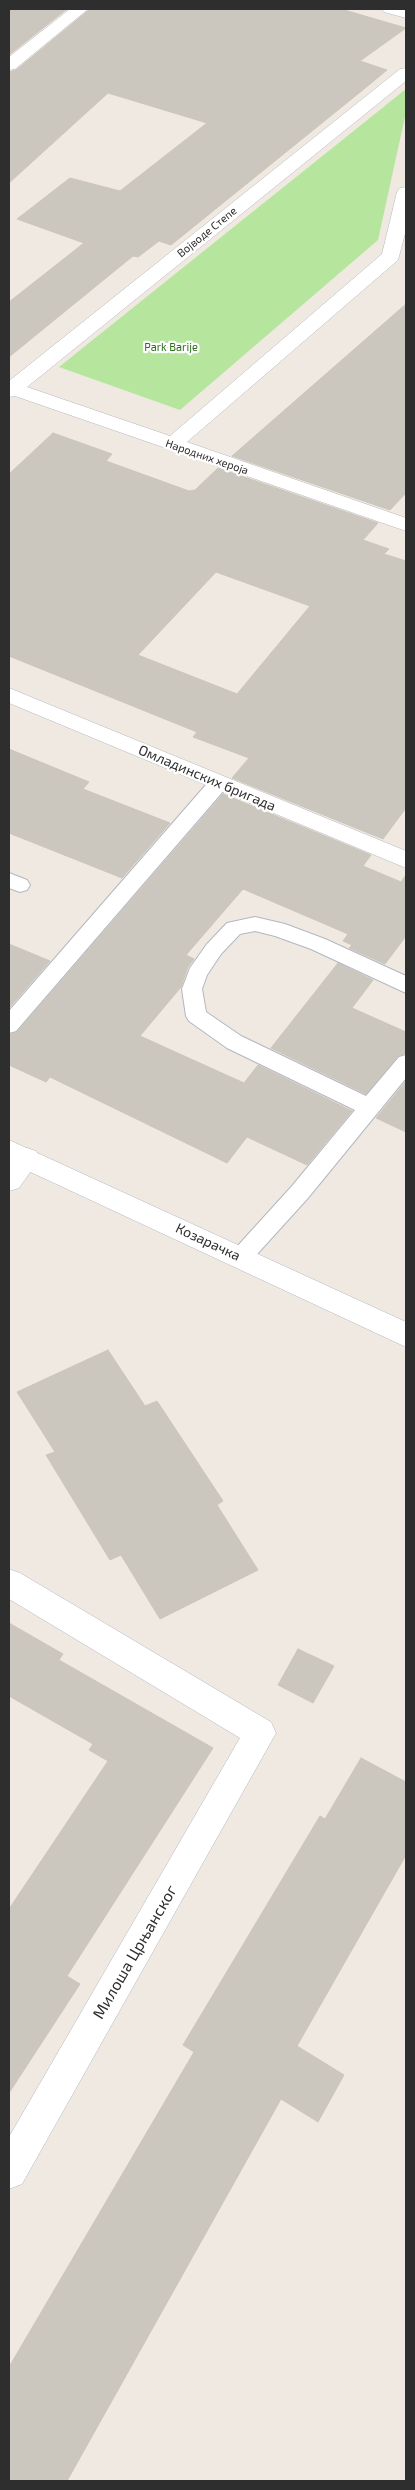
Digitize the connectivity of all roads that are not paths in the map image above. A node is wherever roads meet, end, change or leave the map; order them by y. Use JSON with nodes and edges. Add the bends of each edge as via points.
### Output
{"nodes":[{"id":1,"x":80,"y":9,"type":"edge"},
{"id":2,"x":390,"y":9,"type":"edge"},
{"id":3,"x":406,"y":13,"type":"edge"},
{"id":4,"x":9,"y":65,"type":"edge"},
{"id":5,"x":406,"y":73,"type":"edge"},
{"id":6,"x":406,"y":192,"type":"edge"},
{"id":7,"x":399,"y":259,"type":"edge"},
{"id":8,"x":10,"y":388,"type":"edge"},
{"id":9,"x":172,"y":445,"type":"junction"},
{"id":10,"x":406,"y":525,"type":"edge"},
{"id":11,"x":9,"y":695,"type":"edge"},
{"id":12,"x":218,"y":784,"type":"junction"},
{"id":13,"x":406,"y":860,"type":"edge"},
{"id":14,"x":406,"y":984,"type":"edge"},
{"id":15,"x":9,"y":1025,"type":"edge"},
{"id":16,"x":406,"y":1063,"type":"edge"},
{"id":17,"x":372,"y":1108,"type":"junction"},
{"id":18,"x":18,"y":1154,"type":"edge"},
{"id":19,"x":9,"y":1180,"type":"edge"},
{"id":20,"x":241,"y":1257,"type":"junction"},
{"id":21,"x":406,"y":1335,"type":"edge"},
{"id":22,"x":9,"y":1583,"type":"edge"},
{"id":23,"x":9,"y":2172,"type":"edge"}],
"edges":[{"from":1,"to":4,"type":"street"},
{"from":2,"to":3,"type":"street"},
{"from":5,"to":8,"type":"street","name":"Војводе Степе"},
{"from":6,"to":7,"type":"street"},
{"from":7,"to":9,"type":"street"},
{"from":8,"to":9,"type":"street","name":"Народних хероја"},
{"from":9,"to":10,"type":"street","name":"Народних хероја"},
{"from":11,"to":12,"type":"street","name":"Омладинских бригада"},
{"from":12,"to":13,"type":"street","name":"Омладинских бригада"},
{"from":12,"to":15,"type":"lane"},
{"from":14,"to":17,"type":"lane","via":[[318,944],[255,924],[234,928],[196,973],[192,989],[196,1016],[234,1042]]},
{"from":16,"to":17,"type":"lane"},
{"from":17,"to":20,"type":"lane"},
{"from":18,"to":19,"type":"street"},
{"from":18,"to":20,"type":"street","name":"Козарачка"},
{"from":20,"to":21,"type":"street","name":"Козарачка"},
{"from":22,"to":23,"type":"street","name":"Милоша Црњанског","via":[[260,1733]]}]}
